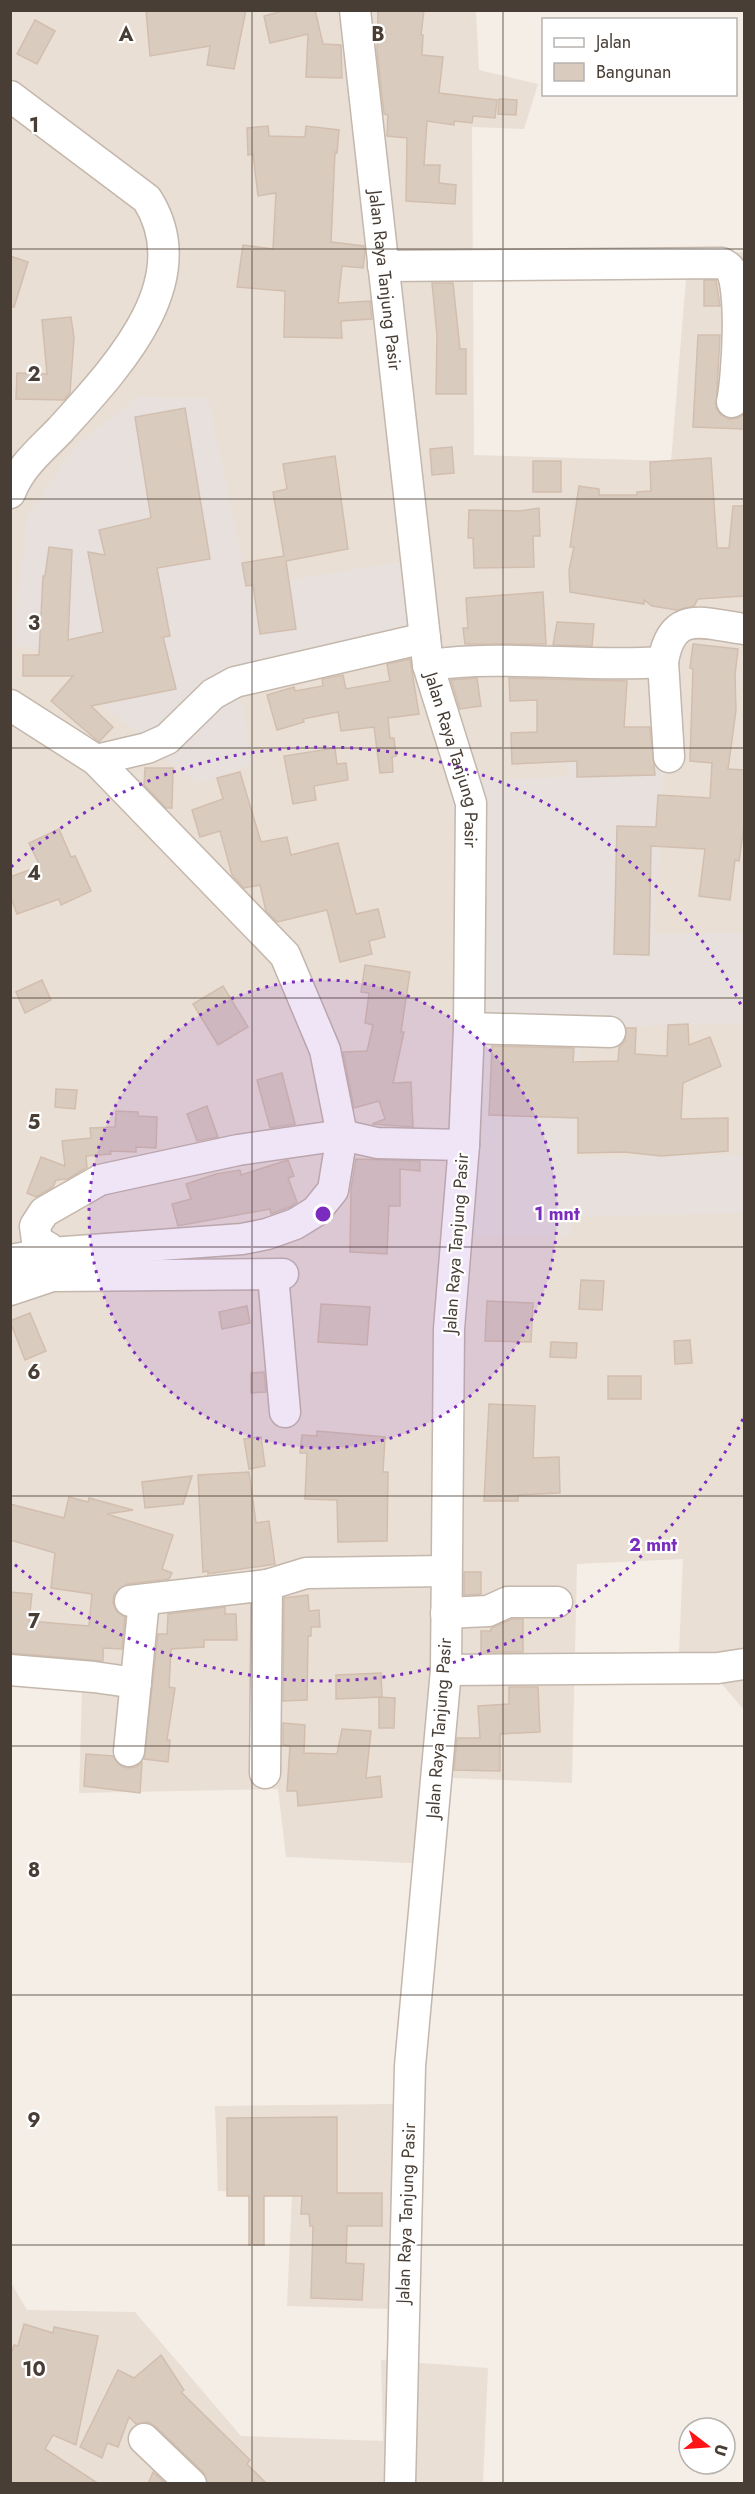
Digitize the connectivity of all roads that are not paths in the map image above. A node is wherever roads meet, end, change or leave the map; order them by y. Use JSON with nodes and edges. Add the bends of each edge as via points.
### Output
{"nodes":[{"id":1,"x":355,"y":10,"type":"edge"},
{"id":2,"x":10,"y":96,"type":"edge"},
{"id":3,"x":383,"y":266,"type":"junction"},
{"id":4,"x":732,"y":402,"type":"dead end"},
{"id":5,"x":13,"y":480,"type":"edge"},
{"id":6,"x":744,"y":629,"type":"edge"},
{"id":7,"x":427,"y":651,"type":"junction"},
{"id":8,"x":663,"y":662,"type":"junction"},
{"id":9,"x":10,"y":705,"type":"edge"},
{"id":10,"x":109,"y":757,"type":"junction"},
{"id":11,"x":669,"y":757,"type":"dead end"},
{"id":12,"x":469,"y":1028,"type":"junction"},
{"id":13,"x":610,"y":1032,"type":"dead end"},
{"id":14,"x":356,"y":1139,"type":"junction"},
{"id":15,"x":464,"y":1145,"type":"junction"},
{"id":16,"x":10,"y":1260,"type":"edge"},
{"id":17,"x":51,"y":1264,"type":"junction"},
{"id":18,"x":10,"y":1290,"type":"edge"},
{"id":19,"x":285,"y":1412,"type":"dead end"},
{"id":20,"x":445,"y":1571,"type":"junction"},
{"id":21,"x":267,"y":1585,"type":"junction"},
{"id":22,"x":557,"y":1602,"type":"dead end"},
{"id":23,"x":446,"y":1613,"type":"junction"},
{"id":24,"x":744,"y":1664,"type":"edge"},
{"id":25,"x":10,"y":1670,"type":"edge"},
{"id":26,"x":446,"y":1670,"type":"junction"},
{"id":27,"x":136,"y":1683,"type":"junction"},
{"id":28,"x":129,"y":1751,"type":"dead end"},
{"id":29,"x":266,"y":1773,"type":"dead end"},
{"id":30,"x":144,"y":2439,"type":"dead end"},
{"id":31,"x":191,"y":2484,"type":"edge"},
{"id":32,"x":400,"y":2484,"type":"edge"}],
"edges":[{"from":1,"to":3,"type":"street","name":"Jalan Raya Tanjung Pasir"},
{"from":2,"to":5,"type":"street","via":[[147,199],[157,215],[163,237],[164,265],[159,294],[118,364]]},
{"from":3,"to":4,"type":"street","via":[[722,263],[730,269],[733,280],[739,336]]},
{"from":3,"to":7,"type":"street","name":"Jalan Raya Tanjung Pasir"},
{"from":6,"to":8,"type":"street","via":[[694,621],[676,629],[667,641]]},
{"from":7,"to":8,"type":"street","via":[[614,666]]},
{"from":7,"to":10,"type":"street","via":[[235,682],[213,694],[167,739]]},
{"from":7,"to":12,"type":"street","name":"Jalan Raya Tanjung Pasir","via":[[471,803]]},
{"from":8,"to":11,"type":"street"},
{"from":9,"to":10,"type":"street"},
{"from":10,"to":14,"type":"street","via":[[285,955],[325,1050]]},
{"from":12,"to":13,"type":"street"},
{"from":12,"to":15,"type":"street","name":"Jalan Raya Tanjung Pasir"},
{"from":14,"to":15,"type":"street"},
{"from":14,"to":17,"type":"street","via":[[333,1190],[316,1211],[295,1224],[242,1239]]},
{"from":14,"to":17,"type":"street","via":[[238,1150],[100,1180],[44,1212],[35,1226],[37,1241],[49,1248]]},
{"from":15,"to":20,"type":"street","name":"Jalan Raya Tanjung Pasir","via":[[449,1329]]},
{"from":16,"to":17,"type":"street"},
{"from":17,"to":18,"type":"street"},
{"from":17,"to":19,"type":"street","via":[[278,1274]]},
{"from":20,"to":21,"type":"street","via":[[306,1573]]},
{"from":20,"to":23,"type":"street","name":"Jalan Raya Tanjung Pasir"},
{"from":21,"to":27,"type":"street","via":[[137,1601]]},
{"from":21,"to":29,"type":"street"},
{"from":22,"to":23,"type":"street","via":[[508,1602],[488,1611]]},
{"from":23,"to":26,"type":"street","name":"Jalan Raya Tanjung Pasir"},
{"from":24,"to":26,"type":"street","via":[[718,1668]]},
{"from":25,"to":27,"type":"street"},
{"from":26,"to":32,"type":"street","name":"Jalan Raya Tanjung Pasir","via":[[410,2066]]},
{"from":27,"to":28,"type":"street"},
{"from":30,"to":31,"type":"street"}]}
